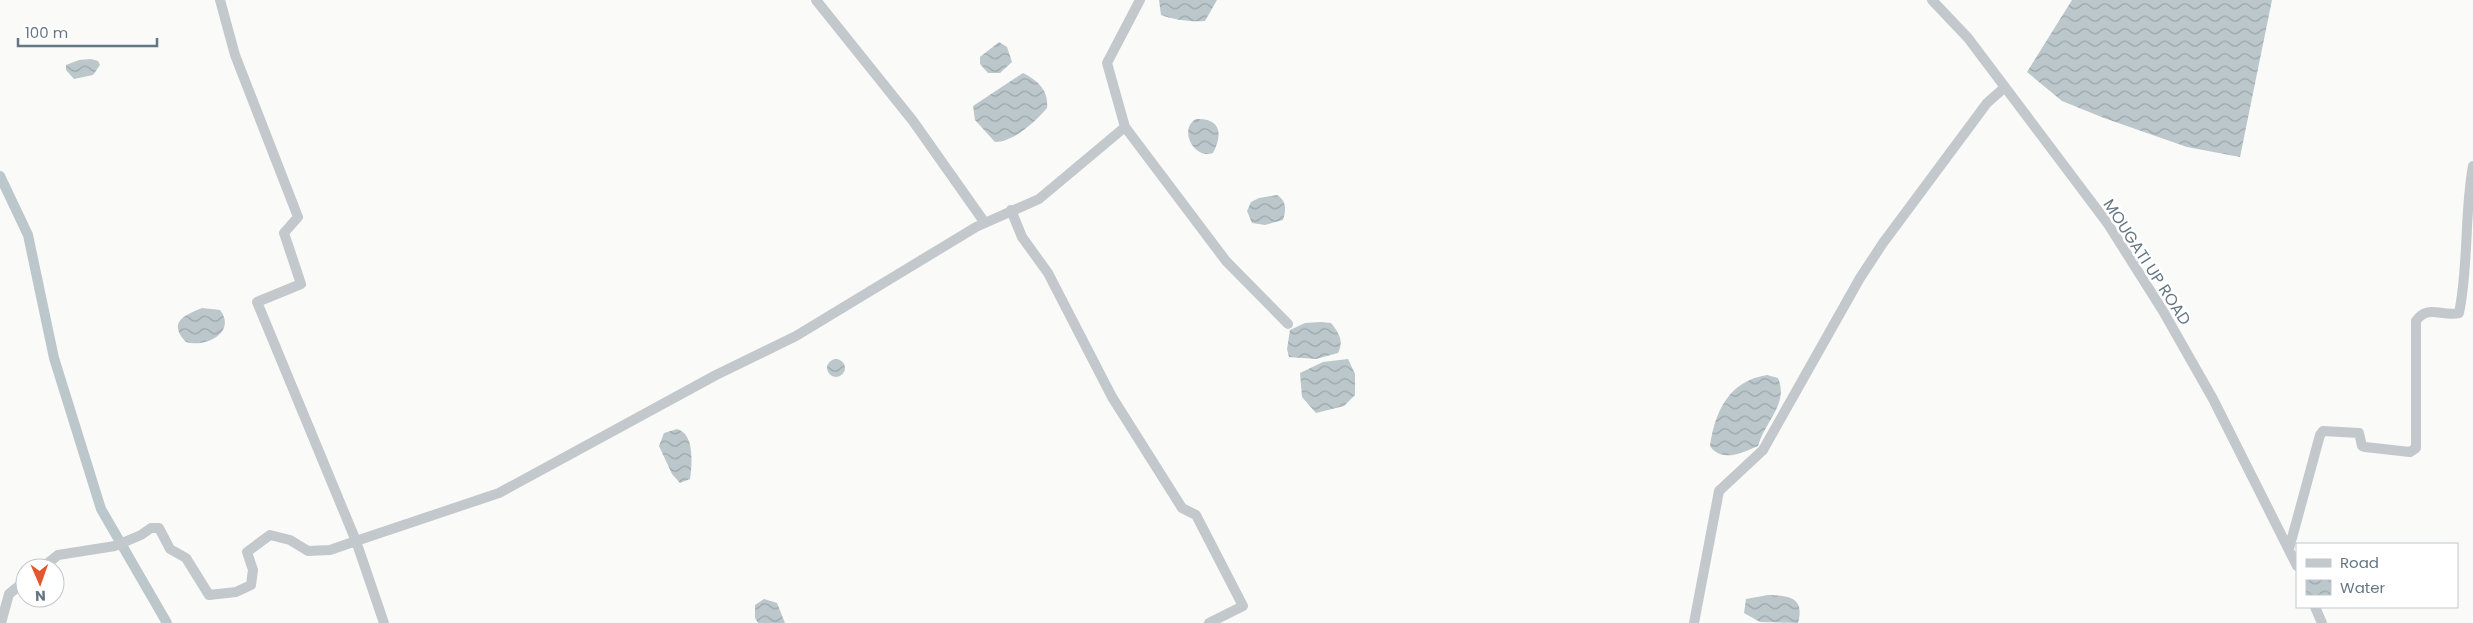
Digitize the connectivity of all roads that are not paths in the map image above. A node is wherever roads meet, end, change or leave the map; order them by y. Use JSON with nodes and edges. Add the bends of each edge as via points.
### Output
{"nodes":[{"id":1,"x":220,"y":0,"type":"edge"},
{"id":2,"x":816,"y":0,"type":"edge"},
{"id":3,"x":1140,"y":0,"type":"edge"},
{"id":4,"x":1932,"y":0,"type":"edge"},
{"id":5,"x":2004,"y":88,"type":"junction"},
{"id":6,"x":1125,"y":127,"type":"junction"},
{"id":7,"x":2473,"y":166,"type":"edge"},
{"id":8,"x":1011,"y":210,"type":"junction"},
{"id":9,"x":985,"y":223,"type":"junction"},
{"id":10,"x":1288,"y":324,"type":"dead end"},
{"id":11,"x":356,"y":541,"type":"junction"},
{"id":12,"x":2289,"y":549,"type":"junction"},
{"id":13,"x":54,"y":558,"type":"edge"},
{"id":14,"x":2296,"y":564,"type":"edge"},
{"id":15,"x":15,"y":589,"type":"edge"},
{"id":16,"x":2315,"y":608,"type":"edge"},
{"id":17,"x":1,"y":623,"type":"edge"},
{"id":18,"x":384,"y":623,"type":"edge"},
{"id":19,"x":1210,"y":623,"type":"edge"},
{"id":20,"x":1694,"y":623,"type":"edge"},
{"id":21,"x":2322,"y":623,"type":"edge"}],
"edges":[{"from":1,"to":11,"type":"street","via":[[234,55],[298,216],[284,233],[301,284],[257,302]]},
{"from":2,"to":9,"type":"street","via":[[913,121]]},
{"from":3,"to":6,"type":"street","via":[[1107,63]]},
{"from":4,"to":5,"type":"street","name":"MOUGATI UP ROAD","via":[[1968,38]]},
{"from":5,"to":12,"type":"street","name":"MOUGATI UP ROAD","via":[[2108,224],[2163,311],[2213,400]]},
{"from":5,"to":20,"type":"street","via":[[1987,103],[1882,243],[1763,450],[1719,491]]},
{"from":6,"to":8,"type":"street","via":[[1039,199]]},
{"from":6,"to":10,"type":"street","via":[[1226,261]]},
{"from":7,"to":12,"type":"street","via":[[2467,198],[2459,313],[2427,312],[2416,321],[2416,448],[2410,452],[2365,447],[2359,433],[2354,431],[2323,431]]},
{"from":8,"to":9,"type":"street"},
{"from":8,"to":19,"type":"street","via":[[1022,238],[1048,273],[1112,397],[1182,508],[1196,515],[1243,606]]},
{"from":9,"to":11,"type":"street","via":[[796,336],[716,375],[499,493]]},
{"from":11,"to":13,"type":"street","via":[[330,550],[308,551],[290,540],[270,535],[247,552],[253,570],[251,585],[236,592],[209,595],[186,558],[170,549],[159,528],[151,528],[115,546]]},
{"from":11,"to":18,"type":"street"},
{"from":12,"to":14,"type":"street","name":"MOUGATI UP ROAD"},
{"from":15,"to":17,"type":"street","via":[[9,594]]},
{"from":16,"to":21,"type":"street"}]}
